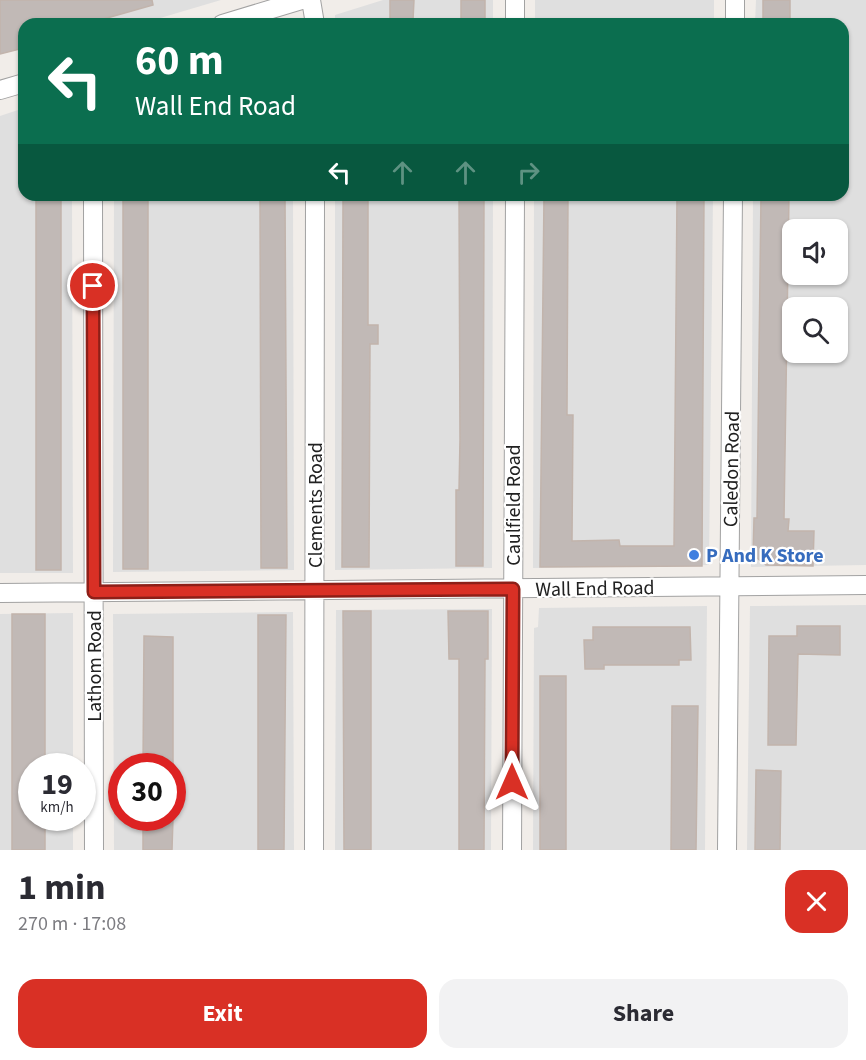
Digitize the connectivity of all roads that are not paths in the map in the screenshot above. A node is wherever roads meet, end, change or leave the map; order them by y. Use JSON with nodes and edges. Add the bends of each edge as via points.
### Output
{"nodes":[{"id":1,"x":302,"y":0,"type":"edge"},
{"id":2,"x":311,"y":0,"type":"edge"},
{"id":3,"x":514,"y":0,"type":"edge"},
{"id":4,"x":735,"y":0,"type":"edge"},
{"id":5,"x":242,"y":18,"type":"edge"},
{"id":6,"x":314,"y":18,"type":"edge"},
{"id":7,"x":515,"y":18,"type":"edge"},
{"id":8,"x":735,"y":18,"type":"edge"},
{"id":9,"x":18,"y":85,"type":"edge"},
{"id":10,"x":0,"y":90,"type":"edge"},
{"id":11,"x":93,"y":201,"type":"edge"},
{"id":12,"x":315,"y":201,"type":"edge"},
{"id":13,"x":515,"y":201,"type":"edge"},
{"id":14,"x":733,"y":201,"type":"edge"},
{"id":15,"x":866,"y":585,"type":"edge"},
{"id":16,"x":729,"y":586,"type":"junction"},
{"id":17,"x":513,"y":589,"type":"junction"},
{"id":18,"x":315,"y":590,"type":"junction"},
{"id":19,"x":94,"y":592,"type":"junction"},
{"id":20,"x":0,"y":593,"type":"edge"},
{"id":21,"x":94,"y":850,"type":"edge"},
{"id":22,"x":314,"y":850,"type":"edge"},
{"id":23,"x":512,"y":850,"type":"edge"},
{"id":24,"x":727,"y":850,"type":"edge"}],
"edges":[{"from":1,"to":5,"type":"street"},
{"from":2,"to":6,"type":"street"},
{"from":3,"to":7,"type":"street"},
{"from":4,"to":8,"type":"street"},
{"from":9,"to":10,"type":"street"},
{"from":11,"to":19,"type":"street","name":"Lathom Road"},
{"from":12,"to":18,"type":"street","name":"Clements Road"},
{"from":13,"to":17,"type":"street","name":"Caulfield Road"},
{"from":14,"to":16,"type":"street","name":"Caledon Road"},
{"from":15,"to":16,"type":"street","name":"Wall End Road"},
{"from":16,"to":17,"type":"street","name":"Wall End Road"},
{"from":16,"to":24,"type":"street","name":"Caledon Road"},
{"from":17,"to":18,"type":"street","name":"Wall End Road"},
{"from":17,"to":23,"type":"street","name":"Caulfield Road"},
{"from":18,"to":19,"type":"street","name":"Wall End Road"},
{"from":18,"to":22,"type":"street","name":"Clements Road"},
{"from":19,"to":20,"type":"street","name":"Wall End Road"},
{"from":19,"to":21,"type":"street","name":"Lathom Road"}]}
